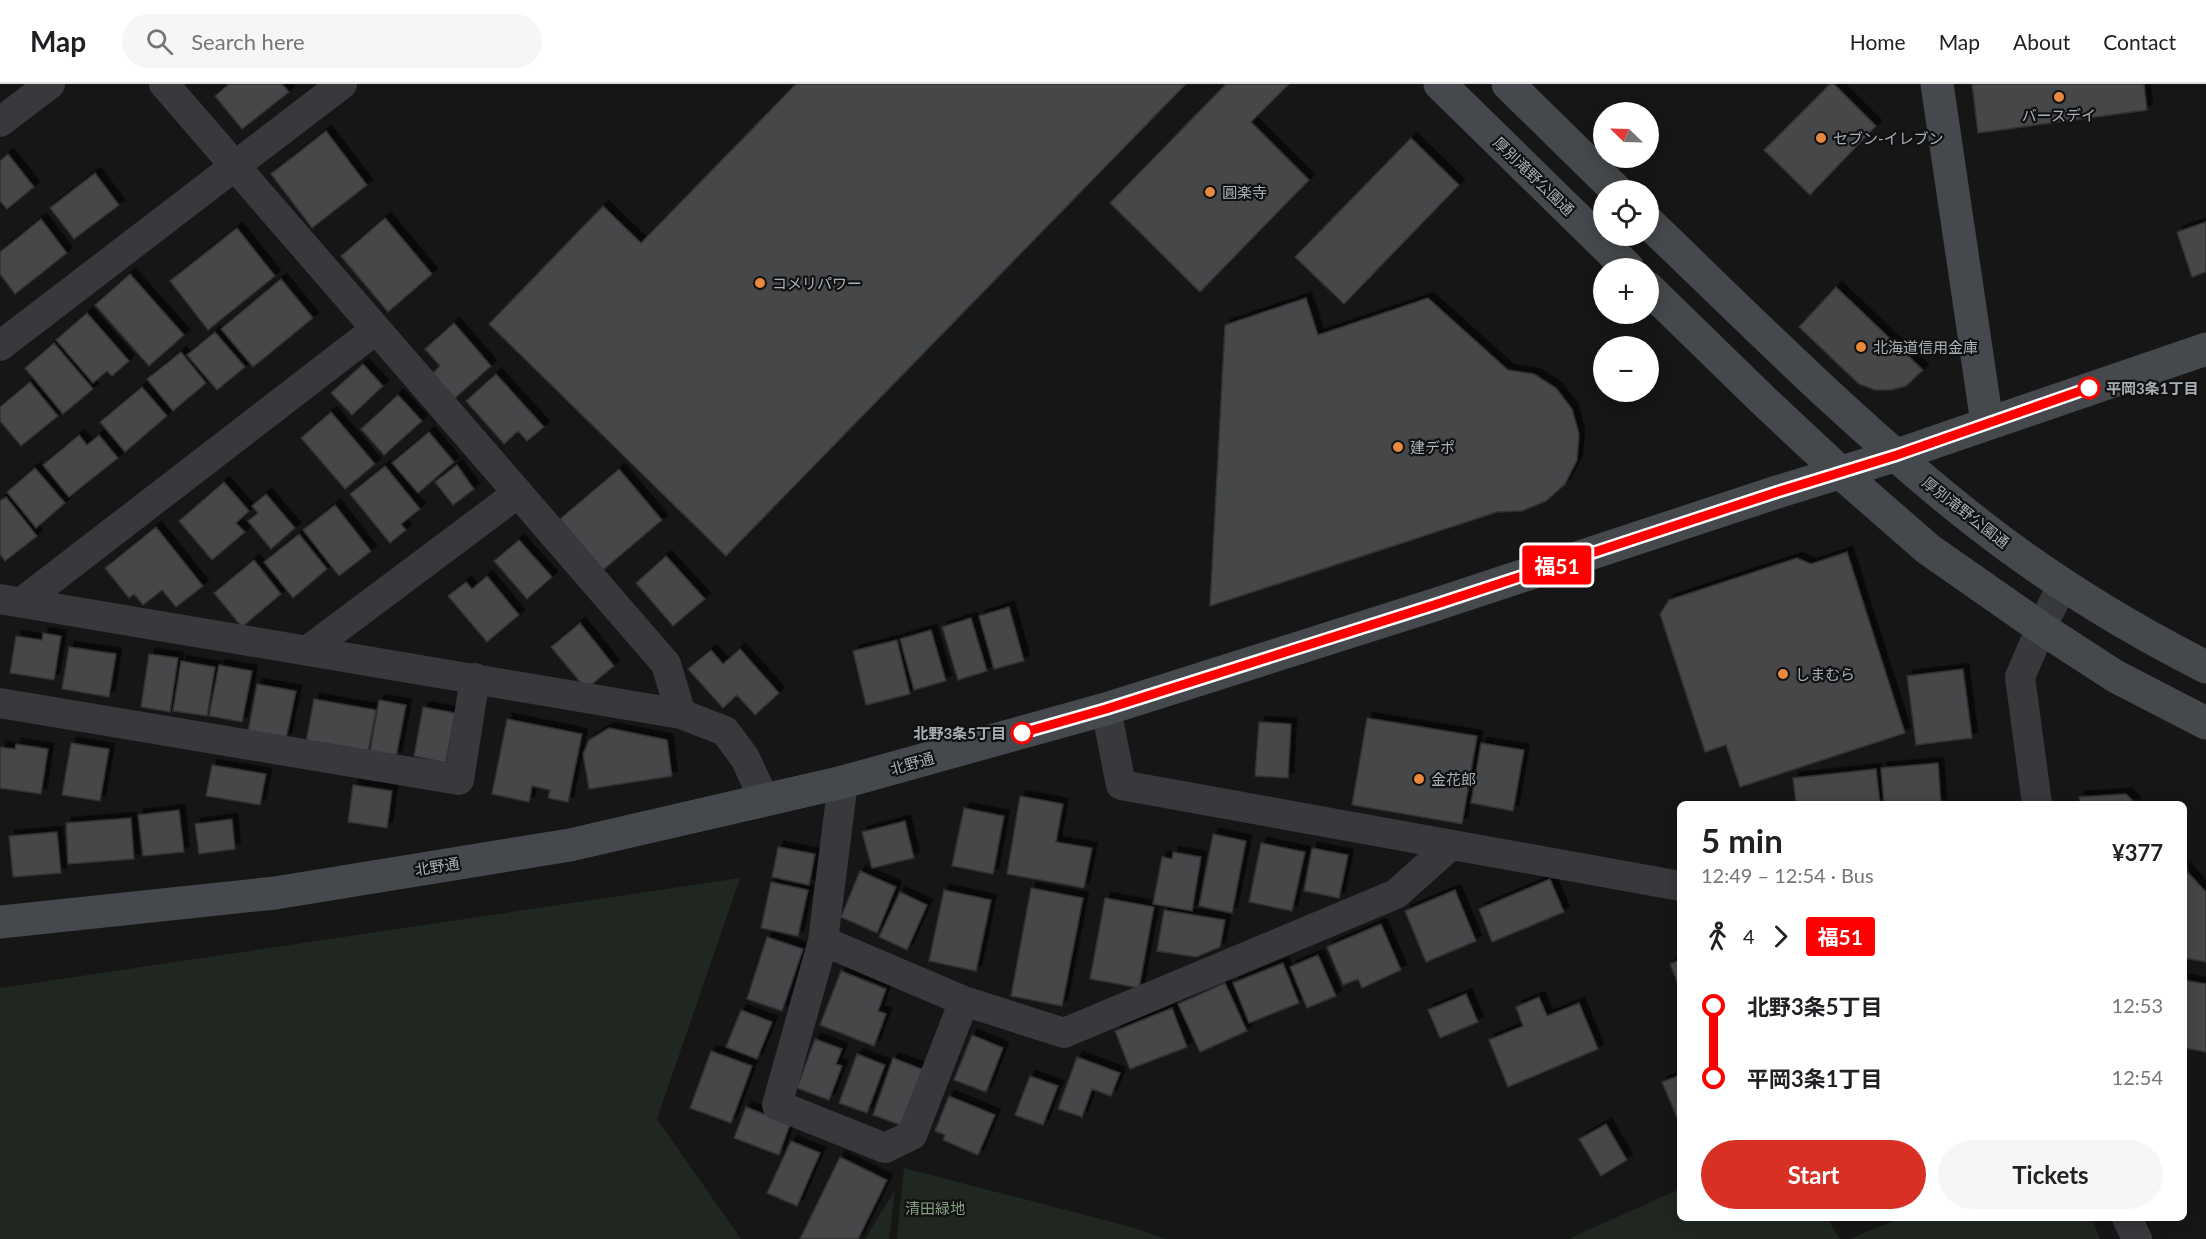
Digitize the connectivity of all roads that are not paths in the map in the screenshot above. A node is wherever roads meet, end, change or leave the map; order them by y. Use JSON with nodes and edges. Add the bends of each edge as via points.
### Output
{"nodes":[{"id":1,"x":50,"y":84,"type":"edge"},
{"id":2,"x":164,"y":84,"type":"edge"},
{"id":3,"x":342,"y":84,"type":"edge"},
{"id":4,"x":1440,"y":84,"type":"edge"},
{"id":5,"x":1508,"y":84,"type":"edge"},
{"id":6,"x":1937,"y":84,"type":"edge"},
{"id":7,"x":0,"y":122,"type":"edge"},
{"id":8,"x":234,"y":166,"type":"junction"},
{"id":9,"x":1606,"y":180,"type":"edge"},
{"id":10,"x":1659,"y":233,"type":"edge"},
{"id":11,"x":1618,"y":258,"type":"edge"},
{"id":12,"x":1659,"y":299,"type":"edge"},
{"id":13,"x":375,"y":330,"type":"junction"},
{"id":14,"x":0,"y":346,"type":"edge"},
{"id":15,"x":2206,"y":349,"type":"edge"},
{"id":16,"x":1987,"y":423,"type":"junction"},
{"id":17,"x":1897,"y":455,"type":"junction"},
{"id":18,"x":1841,"y":473,"type":"junction"},
{"id":19,"x":518,"y":493,"type":"junction"},
{"id":20,"x":2063,"y":584,"type":"junction"},
{"id":21,"x":11,"y":601,"type":"edge"},
{"id":22,"x":2041,"y":628,"type":"junction"},
{"id":23,"x":307,"y":651,"type":"junction"},
{"id":24,"x":2206,"y":668,"type":"edge"},
{"id":25,"x":475,"y":678,"type":"junction"},
{"id":26,"x":0,"y":703,"type":"edge"},
{"id":27,"x":1106,"y":709,"type":"junction"},
{"id":28,"x":681,"y":714,"type":"junction"},
{"id":29,"x":2206,"y":723,"type":"edge"},
{"id":30,"x":843,"y":782,"type":"junction"},
{"id":31,"x":765,"y":799,"type":"junction"},
{"id":32,"x":2037,"y":801,"type":"edge"},
{"id":33,"x":1451,"y":845,"type":"junction"},
{"id":34,"x":1677,"y":884,"type":"edge"},
{"id":35,"x":0,"y":922,"type":"edge"},
{"id":36,"x":824,"y":941,"type":"junction"},
{"id":37,"x":964,"y":1001,"type":"junction"},
{"id":38,"x":2128,"y":1221,"type":"edge"},
{"id":39,"x":2137,"y":1239,"type":"edge"}],
"edges":[{"from":1,"to":7,"type":"street"},
{"from":2,"to":8,"type":"street"},
{"from":3,"to":8,"type":"street"},
{"from":4,"to":11,"type":"street","name":"厚別滝野公園通"},
{"from":5,"to":9,"type":"street"},
{"from":6,"to":16,"type":"street"},
{"from":8,"to":13,"type":"street"},
{"from":8,"to":14,"type":"street"},
{"from":10,"to":17,"type":"street","name":"厚別滝野公園通","via":[[1818,387]]},
{"from":12,"to":18,"type":"street"},
{"from":13,"to":19,"type":"street"},
{"from":13,"to":21,"type":"street"},
{"from":15,"to":16,"type":"street","name":"北野通"},
{"from":16,"to":17,"type":"street","name":"北野通"},
{"from":17,"to":18,"type":"street","name":"北野通"},
{"from":17,"to":20,"type":"street","name":"厚別滝野公園通","via":[[1977,523]]},
{"from":18,"to":22,"type":"street","via":[[1928,549]]},
{"from":18,"to":27,"type":"street","name":"北野通"},
{"from":19,"to":23,"type":"street"},
{"from":19,"to":28,"type":"street","via":[[666,664]]},
{"from":20,"to":22,"type":"street"},
{"from":20,"to":24,"type":"street","name":"厚別滝野公園通"},
{"from":21,"to":23,"type":"street"},
{"from":22,"to":29,"type":"street","via":[[2115,676]]},
{"from":22,"to":32,"type":"street","via":[[2020,677]]},
{"from":23,"to":25,"type":"street"},
{"from":25,"to":26,"type":"street","via":[[459,780]]},
{"from":25,"to":28,"type":"street"},
{"from":27,"to":30,"type":"street","name":"北野通"},
{"from":27,"to":33,"type":"street","via":[[1121,785]]},
{"from":28,"to":31,"type":"street","via":[[725,731],[745,758]]},
{"from":30,"to":31,"type":"street","name":"北野通"},
{"from":30,"to":36,"type":"street"},
{"from":31,"to":35,"type":"street","name":"北野通","via":[[570,845],[298,889]]},
{"from":33,"to":34,"type":"street"},
{"from":33,"to":37,"type":"street","via":[[1396,894],[1064,1033]]},
{"from":36,"to":37,"type":"street"},
{"from":36,"to":37,"type":"street","via":[[777,1105],[885,1148],[912,1135]]},
{"from":38,"to":39,"type":"street"}]}
